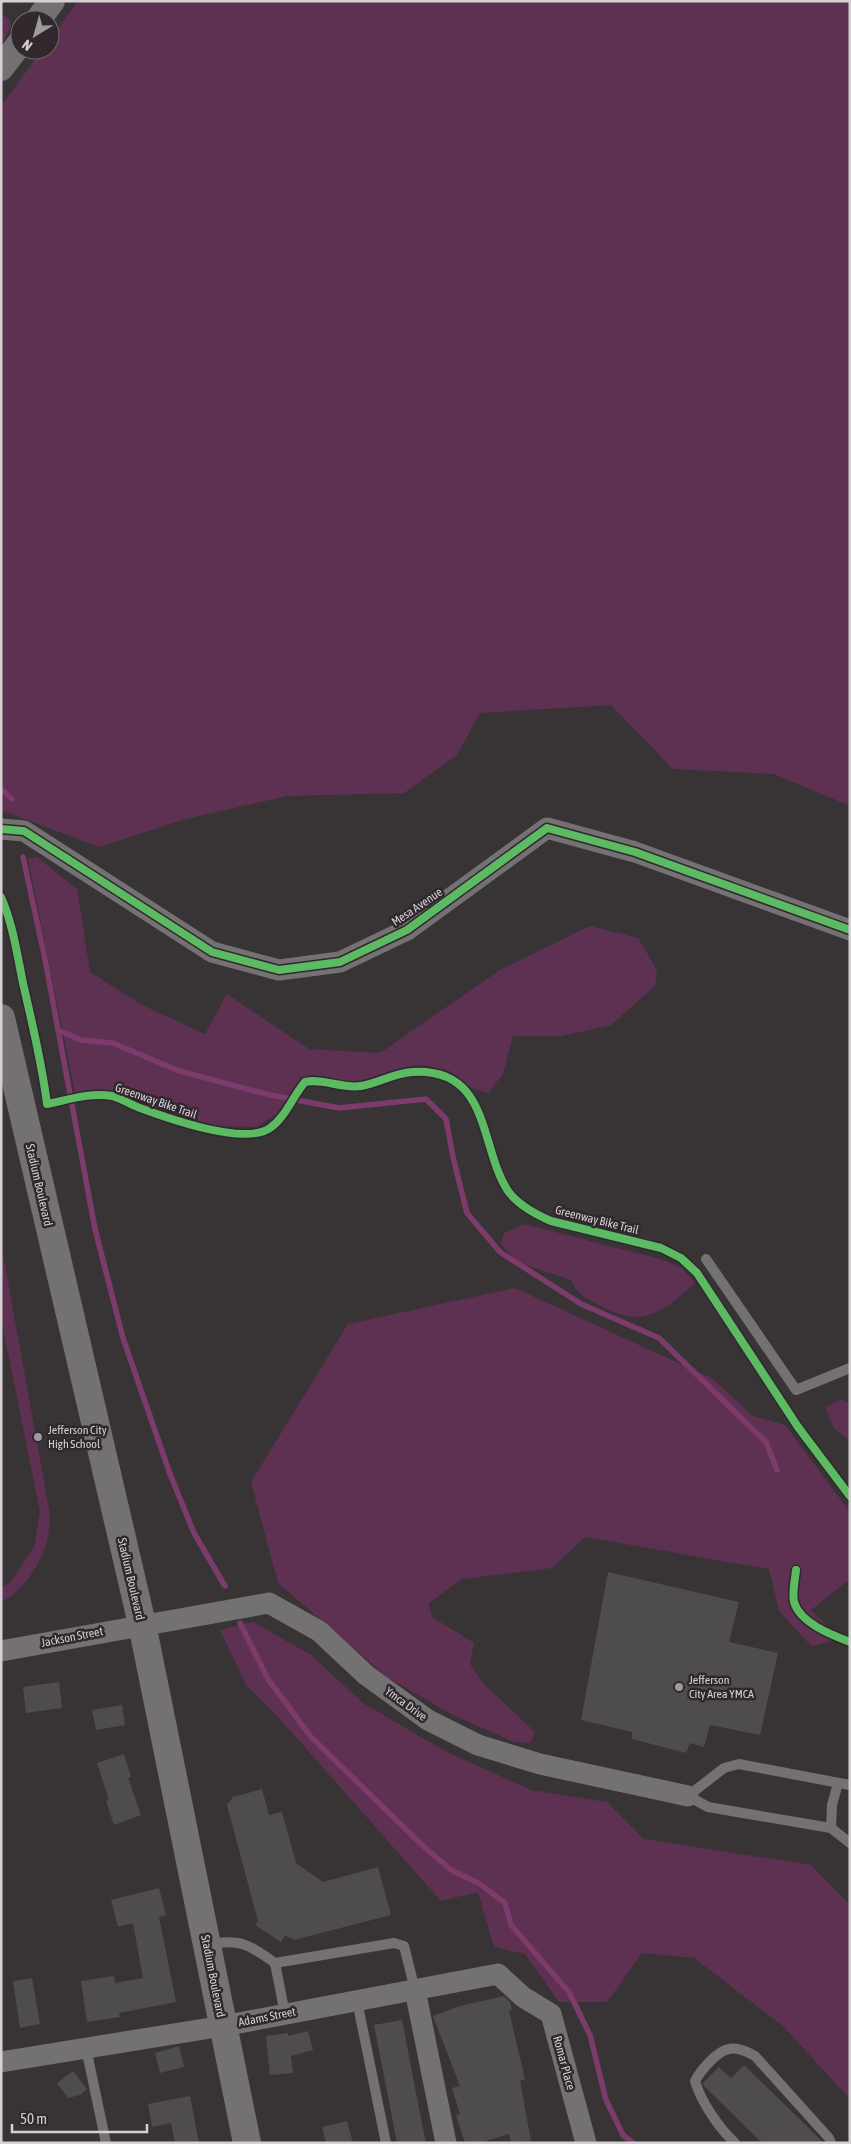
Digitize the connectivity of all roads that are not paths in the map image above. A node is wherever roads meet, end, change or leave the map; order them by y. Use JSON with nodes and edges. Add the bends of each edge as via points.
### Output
{"nodes":[{"id":1,"x":10,"y":56,"type":"edge"},
{"id":2,"x":1,"y":68,"type":"edge"},
{"id":3,"x":1,"y":829,"type":"edge"},
{"id":4,"x":850,"y":930,"type":"edge"},
{"id":5,"x":1,"y":1018,"type":"edge"},
{"id":6,"x":706,"y":1259,"type":"dead end"},
{"id":7,"x":850,"y":1368,"type":"edge"},
{"id":8,"x":142,"y":1624,"type":"junction"},
{"id":9,"x":1,"y":1651,"type":"edge"},
{"id":10,"x":838,"y":1782,"type":"junction"},
{"id":11,"x":850,"y":1786,"type":"edge"},
{"id":12,"x":688,"y":1796,"type":"junction"},
{"id":13,"x":831,"y":1828,"type":"junction"},
{"id":14,"x":850,"y":1843,"type":"edge"},
{"id":15,"x":206,"y":1944,"type":"junction"},
{"id":16,"x":274,"y":1962,"type":"junction"},
{"id":17,"x":415,"y":1990,"type":"junction"},
{"id":18,"x":523,"y":1997,"type":"joint"},
{"id":19,"x":357,"y":2000,"type":"junction"},
{"id":20,"x":285,"y":2014,"type":"junction"},
{"id":21,"x":223,"y":2026,"type":"junction"},
{"id":22,"x":86,"y":2048,"type":"junction"},
{"id":23,"x":1,"y":2062,"type":"edge"},
{"id":24,"x":106,"y":2143,"type":"edge"},
{"id":25,"x":247,"y":2143,"type":"edge"},
{"id":26,"x":386,"y":2143,"type":"edge"},
{"id":27,"x":446,"y":2143,"type":"edge"},
{"id":28,"x":586,"y":2143,"type":"edge"},
{"id":29,"x":735,"y":2143,"type":"edge"},
{"id":30,"x":831,"y":2143,"type":"edge"}],
"edges":[{"from":1,"to":2,"type":"street"},
{"from":3,"to":4,"type":"street","name":"Mesa Avenue","via":[[24,831],[212,952],[279,970],[340,962],[407,930],[547,828],[635,852]]},
{"from":5,"to":8,"type":"main road","name":"Stadium Boulevard"},
{"from":6,"to":7,"type":"lane","via":[[796,1390]]},
{"from":8,"to":9,"type":"street","name":"Jackson Street"},
{"from":8,"to":12,"type":"street","name":"Ymca Drive","via":[[269,1603],[319,1632],[366,1675],[428,1720],[478,1745],[540,1764]]},
{"from":8,"to":15,"type":"main road","name":"Stadium Boulevard"},
{"from":10,"to":11,"type":"lane"},
{"from":10,"to":12,"type":"lane","via":[[739,1764],[724,1768]]},
{"from":10,"to":13,"type":"lane"},
{"from":12,"to":13,"type":"lane","via":[[708,1807]]},
{"from":13,"to":14,"type":"lane"},
{"from":15,"to":16,"type":"lane","via":[[229,1941],[250,1946]]},
{"from":15,"to":21,"type":"main road","name":"Stadium Boulevard"},
{"from":16,"to":17,"type":"lane","via":[[394,1943],[404,1946]]},
{"from":16,"to":20,"type":"lane"},
{"from":17,"to":18,"type":"street","name":"Adams Street","via":[[498,1974]]},
{"from":17,"to":19,"type":"street","name":"Adams Street"},
{"from":17,"to":27,"type":"street"},
{"from":18,"to":28,"type":"street","name":"Romar Place","via":[[551,2014]]},
{"from":19,"to":20,"type":"street","name":"Adams Street"},
{"from":19,"to":26,"type":"lane"},
{"from":20,"to":21,"type":"street","name":"Adams Street"},
{"from":21,"to":22,"type":"street","name":"Adams Street"},
{"from":21,"to":25,"type":"main road","name":"Stadium Boulevard"},
{"from":22,"to":23,"type":"street","name":"Adams Street"},
{"from":22,"to":24,"type":"lane"},
{"from":29,"to":30,"type":"lane","via":[[698,2094],[695,2080],[712,2059],[728,2048],[744,2050],[755,2056]]}]}
